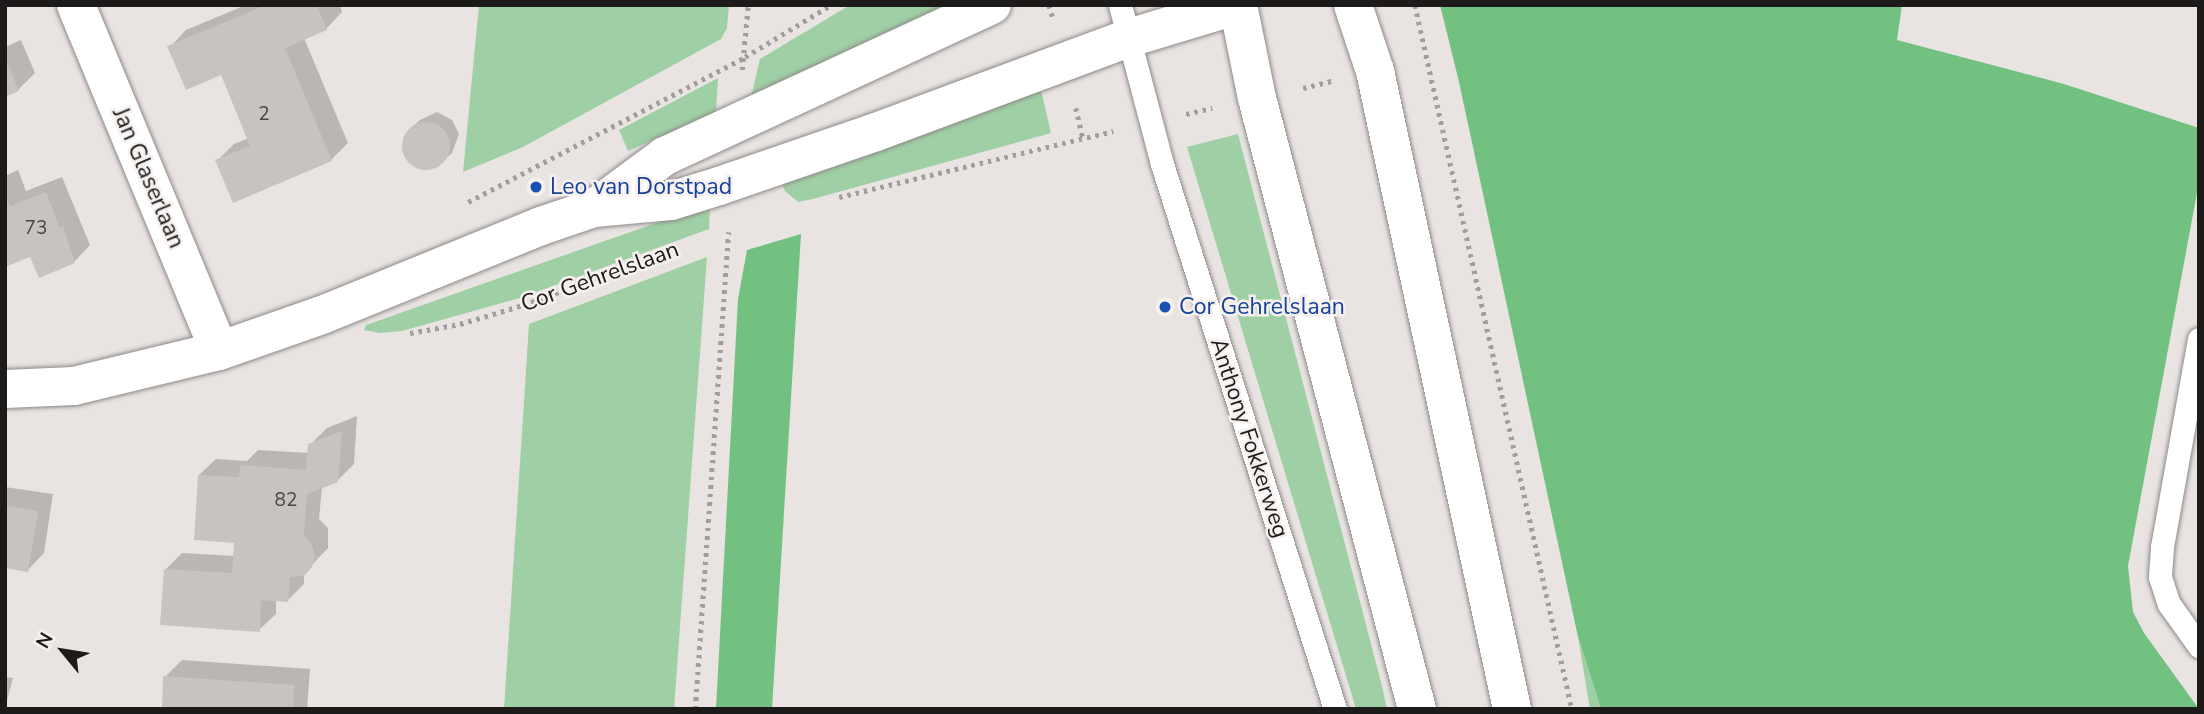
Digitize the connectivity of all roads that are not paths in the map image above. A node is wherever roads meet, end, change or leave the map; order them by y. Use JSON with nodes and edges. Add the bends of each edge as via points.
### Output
{"nodes":[{"id":1,"x":76,"y":5,"type":"edge"},
{"id":2,"x":992,"y":5,"type":"edge"},
{"id":3,"x":1238,"y":5,"type":"edge"},
{"id":4,"x":1353,"y":5,"type":"edge"},
{"id":5,"x":1125,"y":22,"type":"edge"},
{"id":6,"x":594,"y":208,"type":"junction"},
{"id":7,"x":2199,"y":339,"type":"edge"},
{"id":8,"x":219,"y":352,"type":"junction"},
{"id":9,"x":5,"y":388,"type":"edge"},
{"id":10,"x":2199,"y":646,"type":"edge"},
{"id":11,"x":1335,"y":709,"type":"edge"},
{"id":12,"x":1417,"y":709,"type":"edge"},
{"id":13,"x":1512,"y":709,"type":"edge"}],
"edges":[{"from":1,"to":8,"type":"street","name":"Jan Glaserlaan"},
{"from":2,"to":6,"type":"street","via":[[665,156]]},
{"from":3,"to":5,"type":"street"},
{"from":3,"to":12,"type":"street","via":[[1257,98]]},
{"from":4,"to":13,"type":"street","via":[[1380,96]]},
{"from":5,"to":6,"type":"street","via":[[876,132],[671,201]]},
{"from":5,"to":11,"type":"lane","name":"Anthony Fokkerweg","via":[[1162,164]]},
{"from":6,"to":8,"type":"street"},
{"from":7,"to":10,"type":"lane","via":[[2160,577],[2169,604]]},
{"from":8,"to":9,"type":"street","via":[[74,386]]}]}
